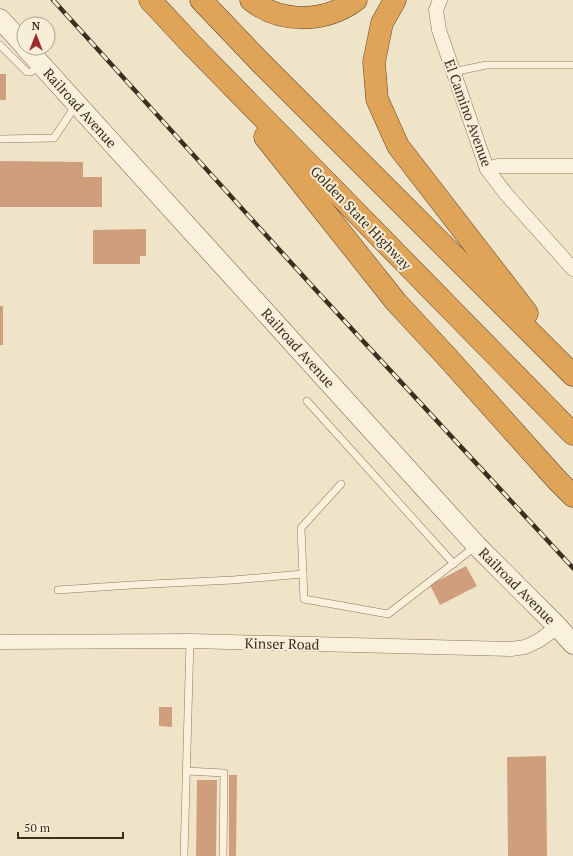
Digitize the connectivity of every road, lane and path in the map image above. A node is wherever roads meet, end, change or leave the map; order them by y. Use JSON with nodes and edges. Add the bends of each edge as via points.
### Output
{"nodes":[{"id":1,"x":150,"y":0,"type":"edge"},
{"id":2,"x":201,"y":0,"type":"edge"},
{"id":3,"x":251,"y":0,"type":"edge"},
{"id":4,"x":356,"y":0,"type":"edge"},
{"id":5,"x":395,"y":0,"type":"edge"},
{"id":6,"x":440,"y":0,"type":"edge"},
{"id":7,"x":0,"y":19,"type":"edge"},
{"id":8,"x":16,"y":37,"type":"edge"},
{"id":9,"x":191,"y":44,"type":"junction"},
{"id":10,"x":0,"y":46,"type":"edge"},
{"id":11,"x":33,"y":56,"type":"edge"},
{"id":12,"x":41,"y":65,"type":"junction"},
{"id":13,"x":573,"y":65,"type":"edge"},
{"id":14,"x":453,"y":72,"type":"junction"},
{"id":15,"x":77,"y":104,"type":"junction"},
{"id":16,"x":0,"y":139,"type":"edge"},
{"id":17,"x":573,"y":166,"type":"edge"},
{"id":18,"x":487,"y":169,"type":"junction"},
{"id":19,"x":573,"y":269,"type":"edge"},
{"id":20,"x":573,"y":374,"type":"edge"},
{"id":21,"x":307,"y":401,"type":"dead end"},
{"id":22,"x":573,"y":434,"type":"edge"},
{"id":23,"x":341,"y":484,"type":"dead end"},
{"id":24,"x":573,"y":496,"type":"edge"},
{"id":25,"x":476,"y":546,"type":"junction"},
{"id":26,"x":454,"y":564,"type":"junction"},
{"id":27,"x":303,"y":574,"type":"junction"},
{"id":28,"x":58,"y":590,"type":"dead end"},
{"id":29,"x":558,"y":628,"type":"junction"},
{"id":30,"x":190,"y":641,"type":"junction"},
{"id":31,"x":0,"y":642,"type":"edge"},
{"id":32,"x":573,"y":644,"type":"edge"},
{"id":33,"x":186,"y":771,"type":"junction"},
{"id":34,"x":184,"y":856,"type":"edge"},
{"id":35,"x":223,"y":856,"type":"edge"}],
"edges":[{"from":1,"to":9,"type":"highway","name":"Golden State Highway"},
{"from":2,"to":20,"type":"highway"},
{"from":3,"to":4,"type":"highway","via":[[268,11],[304,18],[324,16]]},
{"from":5,"to":20,"type":"highway","via":[[382,23],[374,62],[377,99],[398,146]]},
{"from":6,"to":14,"type":"street","name":"El Camino Avenue","via":[[436,10],[439,30]]},
{"from":7,"to":8,"type":"street"},
{"from":9,"to":22,"type":"highway","name":"Golden State Highway"},
{"from":9,"to":24,"type":"highway","via":[[396,302]]},
{"from":10,"to":12,"type":"lane","via":[[27,72]]},
{"from":11,"to":12,"type":"street","name":"Railroad Avenue"},
{"from":12,"to":15,"type":"street","name":"Railroad Avenue"},
{"from":13,"to":14,"type":"lane","via":[[486,65]]},
{"from":14,"to":18,"type":"street","name":"El Camino Avenue"},
{"from":15,"to":16,"type":"lane","via":[[54,138]]},
{"from":15,"to":25,"type":"street","name":"Railroad Avenue"},
{"from":17,"to":18,"type":"street","via":[[498,166]]},
{"from":18,"to":19,"type":"street","name":"El Camino Avenue"},
{"from":21,"to":26,"type":"lane"},
{"from":23,"to":27,"type":"lane","via":[[301,528]]},
{"from":25,"to":26,"type":"lane"},
{"from":25,"to":29,"type":"street","name":"Railroad Avenue"},
{"from":26,"to":27,"type":"lane","via":[[388,614],[304,600]]},
{"from":27,"to":28,"type":"lane"},
{"from":29,"to":30,"type":"street","name":"Kinser Road","via":[[538,642],[511,649]]},
{"from":29,"to":32,"type":"street","name":"Railroad Avenue"},
{"from":30,"to":31,"type":"street","name":"Kinser Road"},
{"from":30,"to":33,"type":"lane"},
{"from":33,"to":34,"type":"lane"},
{"from":33,"to":35,"type":"lane","via":[[224,773]]}]}
